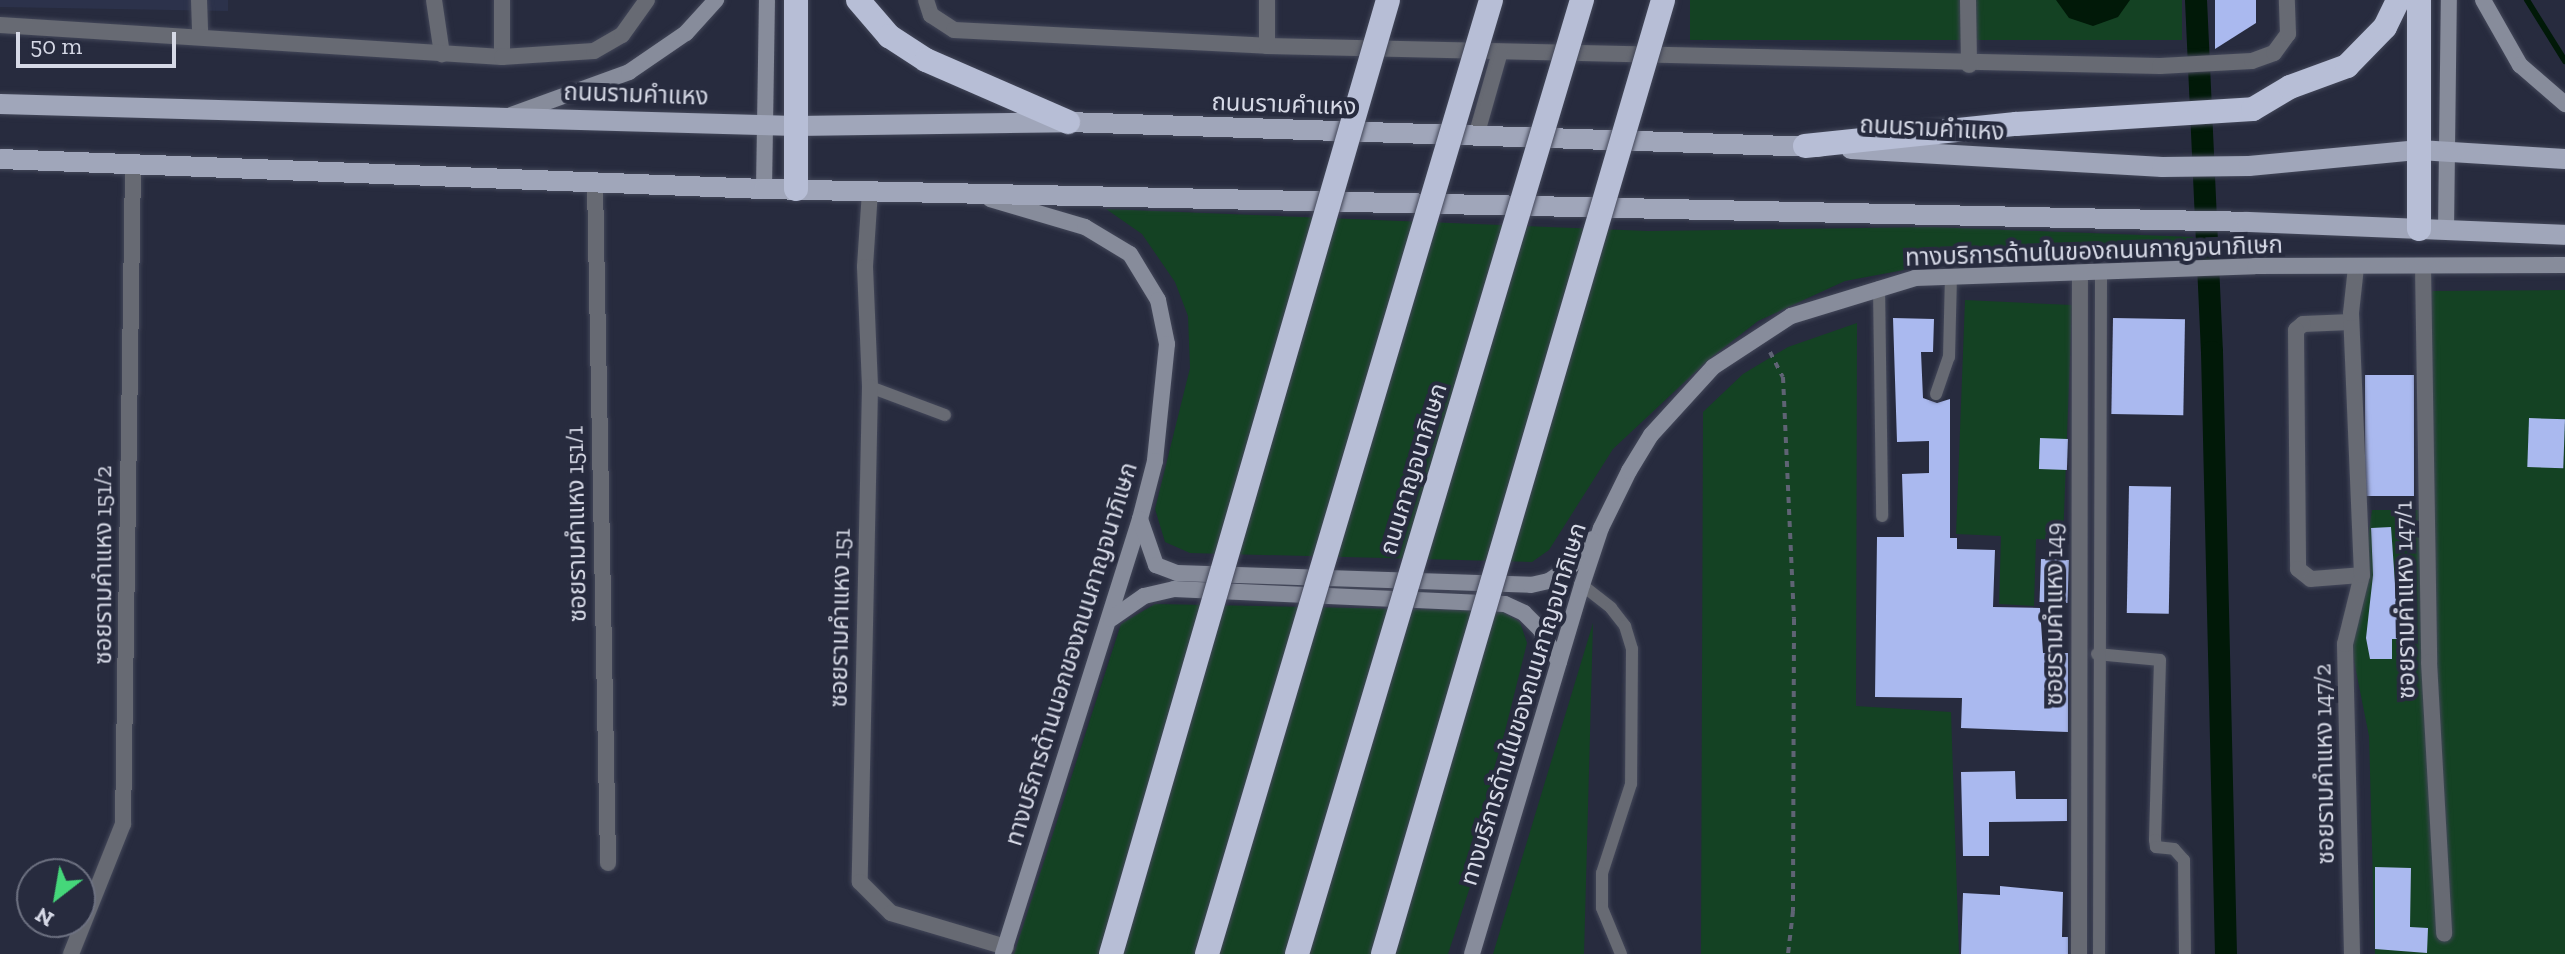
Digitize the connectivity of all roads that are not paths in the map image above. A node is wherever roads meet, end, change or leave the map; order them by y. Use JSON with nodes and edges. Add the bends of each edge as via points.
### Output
{"nodes":[{"id":1,"x":199,"y":0,"type":"edge"},
{"id":2,"x":434,"y":0,"type":"edge"},
{"id":3,"x":502,"y":0,"type":"edge"},
{"id":4,"x":716,"y":0,"type":"edge"},
{"id":5,"x":767,"y":0,"type":"edge"},
{"id":6,"x":796,"y":0,"type":"edge"},
{"id":7,"x":858,"y":0,"type":"edge"},
{"id":8,"x":1267,"y":0,"type":"edge"},
{"id":9,"x":1388,"y":0,"type":"edge"},
{"id":10,"x":1491,"y":0,"type":"edge"},
{"id":11,"x":1582,"y":0,"type":"edge"},
{"id":12,"x":1663,"y":0,"type":"edge"},
{"id":13,"x":1968,"y":0,"type":"edge"},
{"id":14,"x":2287,"y":0,"type":"edge"},
{"id":15,"x":2398,"y":0,"type":"edge"},
{"id":16,"x":2419,"y":0,"type":"edge"},
{"id":17,"x":2449,"y":0,"type":"edge"},
{"id":18,"x":2483,"y":0,"type":"edge"},
{"id":19,"x":647,"y":3,"type":"edge"},
{"id":20,"x":929,"y":7,"type":"edge"},
{"id":21,"x":0,"y":25,"type":"edge"},
{"id":22,"x":200,"y":35,"type":"junction"},
{"id":23,"x":1267,"y":46,"type":"junction"},
{"id":24,"x":1500,"y":52,"type":"junction"},
{"id":25,"x":442,"y":54,"type":"junction"},
{"id":26,"x":502,"y":57,"type":"junction"},
{"id":27,"x":1969,"y":65,"type":"junction"},
{"id":28,"x":0,"y":104,"type":"edge"},
{"id":29,"x":2565,"y":104,"type":"edge"},
{"id":30,"x":509,"y":115,"type":"junction"},
{"id":31,"x":1068,"y":122,"type":"junction"},
{"id":32,"x":765,"y":125,"type":"junction"},
{"id":33,"x":796,"y":126,"type":"junction"},
{"id":34,"x":1476,"y":136,"type":"junction"},
{"id":35,"x":1805,"y":146,"type":"junction"},
{"id":36,"x":2419,"y":150,"type":"junction"},
{"id":37,"x":2448,"y":151,"type":"junction"},
{"id":38,"x":0,"y":159,"type":"edge"},
{"id":39,"x":2565,"y":159,"type":"edge"},
{"id":40,"x":133,"y":164,"type":"junction"},
{"id":41,"x":595,"y":183,"type":"junction"},
{"id":42,"x":764,"y":189,"type":"junction"},
{"id":43,"x":796,"y":189,"type":"junction"},
{"id":44,"x":870,"y":191,"type":"junction"},
{"id":45,"x":973,"y":194,"type":"junction"},
{"id":46,"x":2419,"y":229,"type":"junction"},
{"id":47,"x":2446,"y":231,"type":"junction"},
{"id":48,"x":2565,"y":235,"type":"edge"},
{"id":49,"x":2565,"y":265,"type":"edge"},
{"id":50,"x":2423,"y":266,"type":"junction"},
{"id":51,"x":2356,"y":267,"type":"junction"},
{"id":52,"x":2101,"y":273,"type":"junction"},
{"id":53,"x":2080,"y":274,"type":"junction"},
{"id":54,"x":1951,"y":276,"type":"junction"},
{"id":55,"x":1879,"y":287,"type":"junction"},
{"id":56,"x":2351,"y":322,"type":"junction"},
{"id":57,"x":870,"y":387,"type":"junction"},
{"id":58,"x":1936,"y":394,"type":"dead end"},
{"id":59,"x":945,"y":415,"type":"dead end"},
{"id":60,"x":1882,"y":516,"type":"dead end"},
{"id":61,"x":1140,"y":519,"type":"junction"},
{"id":62,"x":1601,"y":528,"type":"junction"},
{"id":63,"x":2362,"y":575,"type":"junction"},
{"id":64,"x":1582,"y":585,"type":"junction"},
{"id":65,"x":1111,"y":619,"type":"junction"},
{"id":66,"x":2097,"y":654,"type":"junction"},
{"id":67,"x":1559,"y":662,"type":"junction"},
{"id":68,"x":608,"y":863,"type":"dead end"},
{"id":69,"x":2444,"y":934,"type":"dead end"},
{"id":70,"x":1004,"y":950,"type":"edge"},
{"id":71,"x":71,"y":954,"type":"edge"},
{"id":72,"x":1111,"y":954,"type":"edge"},
{"id":73,"x":1207,"y":954,"type":"edge"},
{"id":74,"x":1297,"y":954,"type":"edge"},
{"id":75,"x":1383,"y":954,"type":"edge"},
{"id":76,"x":1472,"y":954,"type":"edge"},
{"id":77,"x":1621,"y":954,"type":"edge"},
{"id":78,"x":2079,"y":954,"type":"edge"},
{"id":79,"x":2099,"y":954,"type":"edge"},
{"id":80,"x":2185,"y":954,"type":"edge"},
{"id":81,"x":2352,"y":954,"type":"edge"}],
"edges":[{"from":1,"to":22,"type":"street"},
{"from":2,"to":25,"type":"street"},
{"from":3,"to":26,"type":"street"},
{"from":4,"to":30,"type":"main road","via":[[686,33],[629,72]]},
{"from":5,"to":32,"type":"main road"},
{"from":6,"to":33,"type":"highway"},
{"from":7,"to":31,"type":"highway","via":[[889,36],[926,60]]},
{"from":8,"to":23,"type":"street"},
{"from":9,"to":72,"type":"highway","bridge":true},
{"from":10,"to":73,"type":"highway","bridge":true},
{"from":11,"to":74,"type":"highway","name":"ถนนกาญจนาภิเษก","bridge":true},
{"from":12,"to":75,"type":"highway","bridge":true},
{"from":13,"to":27,"type":"street"},
{"from":14,"to":27,"type":"street","via":[[2288,34],[2274,53],[2252,61]]},
{"from":15,"to":35,"type":"highway","via":[[2385,27],[2347,66],[2290,87],[2253,109]]},
{"from":16,"to":36,"type":"highway"},
{"from":17,"to":37,"type":"main road"},
{"from":18,"to":29,"type":"main road","via":[[2520,65]]},
{"from":19,"to":26,"type":"street","name":"ถนนรามคำแหง","via":[[622,35],[594,51]]},
{"from":20,"to":23,"type":"street","via":[[954,30]]},
{"from":21,"to":22,"type":"street","name":"ถนนรามคำแหง"},
{"from":22,"to":25,"type":"street","name":"ถนนรามคำแหง"},
{"from":23,"to":24,"type":"street"},
{"from":24,"to":27,"type":"street"},
{"from":24,"to":34,"type":"street"},
{"from":25,"to":26,"type":"street","name":"ถนนรามคำแหง"},
{"from":28,"to":30,"type":"main road","name":"ถนนรามคำแหง"},
{"from":30,"to":32,"type":"main road","name":"ถนนรามคำแหง"},
{"from":31,"to":33,"type":"main road","name":"ถนนรามคำแหง"},
{"from":31,"to":34,"type":"main road","name":"ถนนรามคำแหง"},
{"from":32,"to":33,"type":"main road","name":"ถนนรามคำแหง"},
{"from":32,"to":42,"type":"main road"},
{"from":33,"to":43,"type":"highway"},
{"from":34,"to":35,"type":"main road","name":"ถนนรามคำแหง"},
{"from":35,"to":36,"type":"main road","name":"ถนนรามคำแหง","via":[[2162,167],[2249,166]]},
{"from":36,"to":37,"type":"main road","name":"ถนนรามคำแหง"},
{"from":36,"to":46,"type":"highway"},
{"from":37,"to":39,"type":"main road","name":"ถนนรามคำแหง"},
{"from":37,"to":47,"type":"main road"},
{"from":38,"to":40,"type":"main road"},
{"from":40,"to":41,"type":"main road"},
{"from":40,"to":71,"type":"street","name":"ซอยรามคำแหง 151/2","via":[[123,824],[109,870],[86,908]]},
{"from":41,"to":42,"type":"main road"},
{"from":41,"to":68,"type":"street","name":"ซอยรามคำแหง 151/1"},
{"from":42,"to":43,"type":"main road"},
{"from":43,"to":44,"type":"main road"},
{"from":44,"to":45,"type":"main road"},
{"from":44,"to":57,"type":"street","name":"ซอยรามคำแหง 151","via":[[865,305]]},
{"from":45,"to":46,"type":"main road"},
{"from":45,"to":61,"type":"main road","name":"ทางบริการด้านนอกของถนนกาญจนาภิเษก","via":[[1085,227],[1130,254],[1158,300],[1167,344],[1155,461]]},
{"from":46,"to":47,"type":"main road"},
{"from":47,"to":48,"type":"main road"},
{"from":49,"to":50,"type":"main road","name":"ทางบริการด้านในของถนนกาญจนาภิเษก"},
{"from":50,"to":51,"type":"main road","name":"ทางบริการด้านในของถนนกาญจนาภิเษก"},
{"from":50,"to":69,"type":"street","name":"ซอยรามคำแหง 147/1","via":[[2429,662]]},
{"from":51,"to":52,"type":"main road","name":"ทางบริการด้านในของถนนกาญจนาภิเษก"},
{"from":51,"to":56,"type":"street","name":"ซอยรามคำแหง 147/2"},
{"from":52,"to":53,"type":"main road","name":"ทางบริการด้านในของถนนกาญจนาภิเษก"},
{"from":52,"to":66,"type":"lane"},
{"from":53,"to":54,"type":"main road","name":"ทางบริการด้านในของถนนกาญจนาภิเษก"},
{"from":53,"to":78,"type":"street","name":"ซอยรามคำแหง 149"},
{"from":54,"to":55,"type":"main road","name":"ทางบริการด้านในของถนนกาญจนาภิเษก"},
{"from":54,"to":58,"type":"lane","via":[[1949,357]]},
{"from":55,"to":60,"type":"lane"},
{"from":55,"to":62,"type":"main road","name":"ทางบริการด้านในของถนนกาญจนาภิเษก","via":[[1791,316],[1713,367],[1651,435]]},
{"from":56,"to":63,"type":"street","name":"ซอยรามคำแหง 147/2"},
{"from":56,"to":63,"type":"street","via":[[2303,324],[2296,330],[2298,569],[2311,579]]},
{"from":57,"to":59,"type":"lane"},
{"from":57,"to":70,"type":"street","name":"ซอยรามคำแหง 151","via":[[860,882],[873,901],[891,913]]},
{"from":61,"to":62,"type":"main road","via":[[1156,565],[1177,573],[1531,585],[1549,581],[1571,566]]},
{"from":61,"to":65,"type":"main road","name":"ทางบริการด้านนอกของถนนกาญจนาภิเษก"},
{"from":62,"to":64,"type":"main road","name":"ทางบริการด้านในของถนนกาญจนาภิเษก"},
{"from":63,"to":81,"type":"street","name":"ซอยรามคำแหง 147/2","via":[[2345,644]]},
{"from":64,"to":67,"type":"main road","name":"ทางบริการด้านในของถนนกาญจนาภิเษก"},
{"from":64,"to":77,"type":"lane","via":[[1611,608],[1625,626],[1632,649],[1631,784],[1602,873],[1602,908]]},
{"from":65,"to":67,"type":"main road","via":[[1144,596],[1174,589],[1505,604],[1540,629]]},
{"from":65,"to":70,"type":"main road","name":"ทางบริการด้านนอกของถนนกาญจนาภิเษก"},
{"from":66,"to":79,"type":"lane"},
{"from":66,"to":80,"type":"lane","via":[[2160,660],[2155,840],[2156,847],[2174,849],[2184,860]]},
{"from":67,"to":76,"type":"main road","name":"ทางบริการด้านในของถนนกาญจนาภิเษก"}]}
